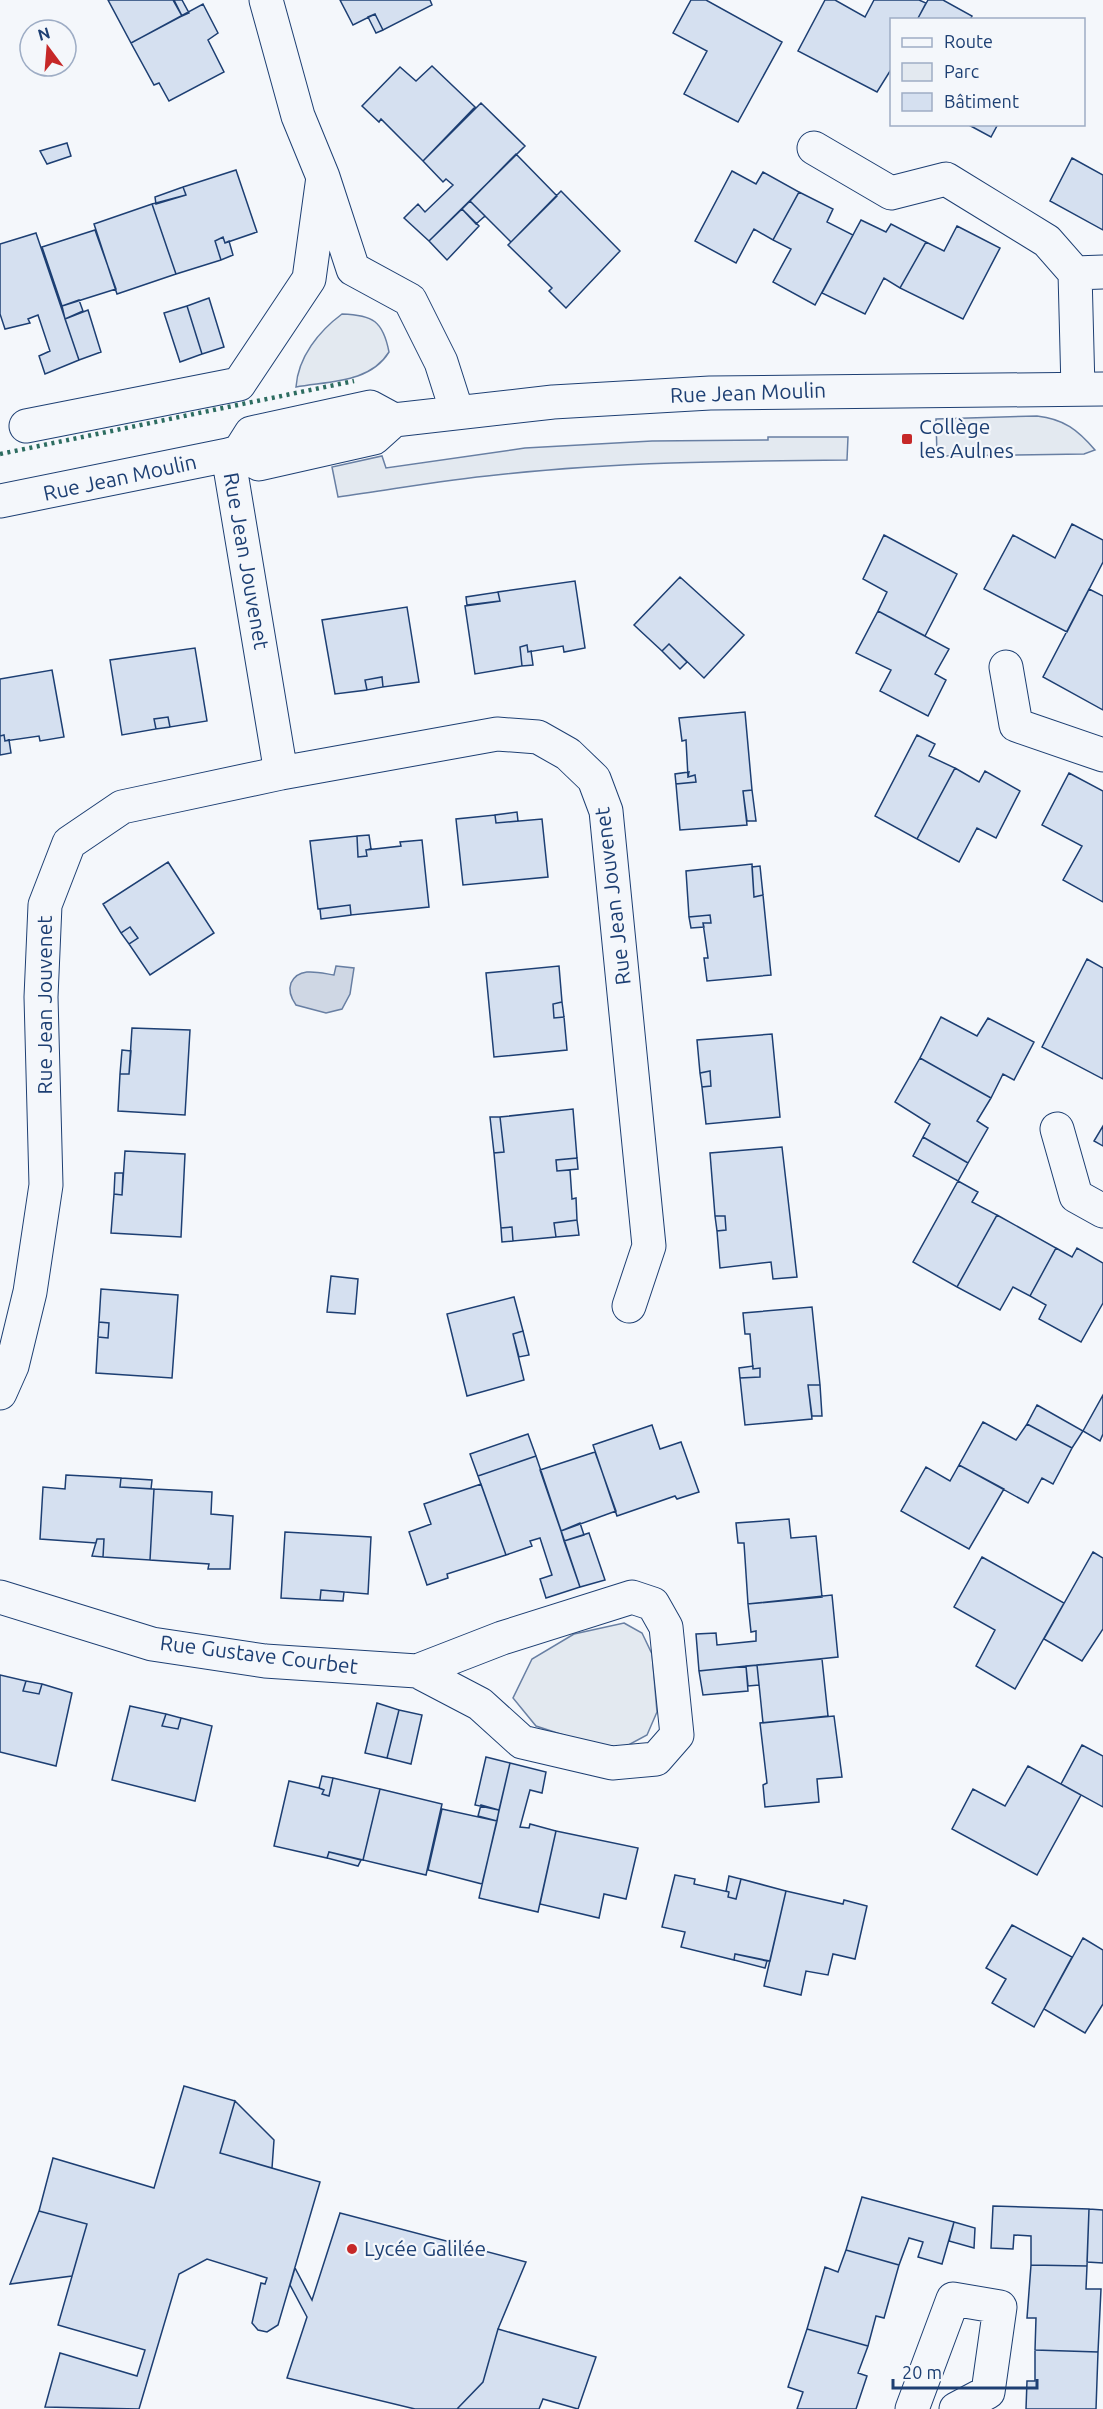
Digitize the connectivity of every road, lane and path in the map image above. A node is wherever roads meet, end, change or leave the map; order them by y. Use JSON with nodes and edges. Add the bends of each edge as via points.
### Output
{"nodes":[{"id":1,"x":266,"y":0,"type":"edge"},
{"id":2,"x":814,"y":148,"type":"dead end"},
{"id":3,"x":322,"y":177,"type":"junction"},
{"id":4,"x":1089,"y":272,"type":"edge"},
{"id":5,"x":1090,"y":389,"type":"edge"},
{"id":6,"x":457,"y":412,"type":"junction"},
{"id":7,"x":26,"y":426,"type":"dead end"},
{"id":8,"x":234,"y":454,"type":"junction"},
{"id":9,"x":0,"y":501,"type":"edge"},
{"id":10,"x":1006,"y":667,"type":"dead end"},
{"id":11,"x":1103,"y":755,"type":"edge"},
{"id":12,"x":281,"y":773,"type":"junction"},
{"id":13,"x":1058,"y":1129,"type":"dead end"},
{"id":14,"x":1103,"y":1211,"type":"edge"},
{"id":15,"x":628,"y":1306,"type":"dead end"},
{"id":16,"x":0,"y":1393,"type":"edge"},
{"id":17,"x":0,"y":1597,"type":"edge"},
{"id":18,"x":417,"y":1671,"type":"junction"},
{"id":19,"x":912,"y":2409,"type":"edge"},
{"id":20,"x":956,"y":2409,"type":"edge"}],
"edges":[{"from":1,"to":3,"type":"street","via":[[298,116]]},
{"from":2,"to":4,"type":"street","via":[[891,193],[946,179],[1047,240]]},
{"from":3,"to":6,"type":"street","via":[[353,269],[410,300],[441,362]]},
{"from":3,"to":7,"type":"street","via":[[309,279],[239,384]]},
{"from":4,"to":5,"type":"street"},
{"from":5,"to":6,"type":"street","name":"Rue Jean Moulin","via":[[710,393]]},
{"from":6,"to":8,"type":"street","name":"Rue Jean Moulin","via":[[394,420],[370,407],[251,433]]},
{"from":8,"to":9,"type":"street","name":"Rue Jean Moulin"},
{"from":8,"to":12,"type":"street","name":"Rue Jean Jouvenet"},
{"from":10,"to":11,"type":"street","via":[[1016,725]]},
{"from":12,"to":15,"type":"street","name":"Rue Jean Jouvenet","via":[[496,734],[538,737],[568,754],[594,779],[606,811],[649,1246]]},
{"from":12,"to":16,"type":"street","name":"Rue Jean Jouvenet","via":[[122,807],[69,843],[45,905],[41,997],[46,1185],[30,1292],[12,1366]]},
{"from":13,"to":14,"type":"street","via":[[1076,1196]]},
{"from":17,"to":18,"type":"street","name":"Rue Gustave Courbet","via":[[152,1644],[265,1660]]},
{"from":18,"to":18,"type":"street","name":"Rue Gustave Courbet","via":[[502,1638],[632,1597],[653,1604],[666,1627],[677,1735],[656,1759],[612,1763],[522,1742],[480,1704]]},
{"from":19,"to":20,"type":"street","via":[[953,2299],[1000,2307],[988,2392]]}]}
